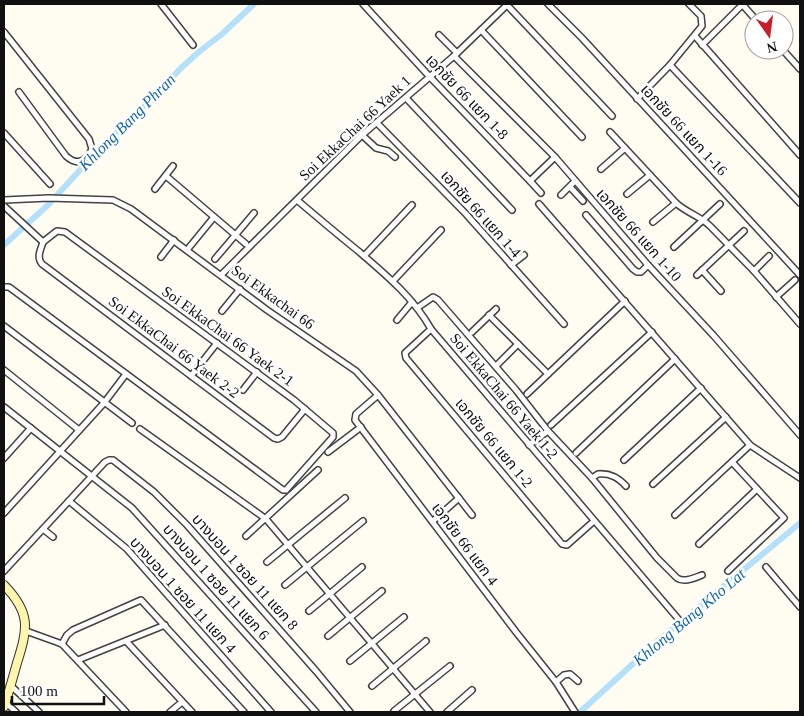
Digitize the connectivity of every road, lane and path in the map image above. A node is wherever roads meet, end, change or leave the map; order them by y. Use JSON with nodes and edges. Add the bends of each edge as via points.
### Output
{"nodes":[{"id":1,"x":161,"y":4,"type":"edge"},
{"id":2,"x":363,"y":4,"type":"edge"},
{"id":3,"x":548,"y":4,"type":"edge"},
{"id":4,"x":689,"y":4,"type":"edge"},
{"id":5,"x":742,"y":4,"type":"edge"},
{"id":6,"x":508,"y":5,"type":"edge"},
{"id":7,"x":481,"y":30,"type":"junction"},
{"id":8,"x":4,"y":32,"type":"edge"},
{"id":9,"x":439,"y":34,"type":"dead end"},
{"id":10,"x":695,"y":36,"type":"junction"},
{"id":11,"x":193,"y":45,"type":"dead end"},
{"id":12,"x":702,"y":45,"type":"junction"},
{"id":13,"x":456,"y":54,"type":"junction"},
{"id":14,"x":670,"y":65,"type":"junction"},
{"id":15,"x":429,"y":76,"type":"junction"},
{"id":16,"x":19,"y":92,"type":"dead end"},
{"id":17,"x":406,"y":98,"type":"junction"},
{"id":18,"x":637,"y":98,"type":"junction"},
{"id":19,"x":612,"y":116,"type":"dead end"},
{"id":20,"x":377,"y":123,"type":"junction"},
{"id":21,"x":610,"y":132,"type":"dead end"},
{"id":22,"x":4,"y":133,"type":"edge"},
{"id":23,"x":362,"y":135,"type":"junction"},
{"id":24,"x":582,"y":138,"type":"dead end"},
{"id":25,"x":624,"y":148,"type":"junction"},
{"id":26,"x":800,"y":155,"type":"edge"},
{"id":27,"x":395,"y":157,"type":"dead end"},
{"id":28,"x":555,"y":157,"type":"junction"},
{"id":29,"x":173,"y":166,"type":"dead end"},
{"id":30,"x":601,"y":169,"type":"dead end"},
{"id":31,"x":650,"y":175,"type":"junction"},
{"id":32,"x":166,"y":176,"type":"junction"},
{"id":33,"x":530,"y":181,"type":"junction"},
{"id":34,"x":575,"y":181,"type":"junction"},
{"id":35,"x":50,"y":184,"type":"dead end"},
{"id":36,"x":570,"y":187,"type":"junction"},
{"id":37,"x":155,"y":189,"type":"dead end"},
{"id":38,"x":542,"y":193,"type":"dead end"},
{"id":39,"x":627,"y":194,"type":"dead end"},
{"id":40,"x":561,"y":196,"type":"dead end"},
{"id":41,"x":4,"y":200,"type":"edge"},
{"id":42,"x":297,"y":200,"type":"junction"},
{"id":43,"x":583,"y":201,"type":"dead end"},
{"id":44,"x":800,"y":202,"type":"edge"},
{"id":45,"x":676,"y":203,"type":"junction"},
{"id":46,"x":539,"y":204,"type":"dead end"},
{"id":47,"x":720,"y":204,"type":"dead end"},
{"id":48,"x":412,"y":205,"type":"dead end"},
{"id":49,"x":4,"y":206,"type":"edge"},
{"id":50,"x":512,"y":210,"type":"dead end"},
{"id":51,"x":254,"y":213,"type":"dead end"},
{"id":52,"x":586,"y":216,"type":"dead end"},
{"id":53,"x":214,"y":217,"type":"junction"},
{"id":54,"x":703,"y":219,"type":"junction"},
{"id":55,"x":653,"y":222,"type":"dead end"},
{"id":56,"x":441,"y":230,"type":"dead end"},
{"id":57,"x":744,"y":231,"type":"dead end"},
{"id":58,"x":235,"y":235,"type":"junction"},
{"id":59,"x":174,"y":240,"type":"junction"},
{"id":60,"x":43,"y":242,"type":"junction"},
{"id":61,"x":246,"y":244,"type":"dead end"},
{"id":62,"x":728,"y":245,"type":"junction"},
{"id":63,"x":674,"y":247,"type":"dead end"},
{"id":64,"x":187,"y":250,"type":"junction"},
{"id":65,"x":524,"y":255,"type":"dead end"},
{"id":66,"x":364,"y":256,"type":"junction"},
{"id":67,"x":769,"y":256,"type":"dead end"},
{"id":68,"x":160,"y":257,"type":"dead end"},
{"id":69,"x":215,"y":259,"type":"dead end"},
{"id":70,"x":511,"y":265,"type":"junction"},
{"id":71,"x":648,"y":265,"type":"junction"},
{"id":72,"x":702,"y":270,"type":"junction"},
{"id":73,"x":754,"y":271,"type":"junction"},
{"id":74,"x":222,"y":275,"type":"junction"},
{"id":75,"x":697,"y":275,"type":"dead end"},
{"id":76,"x":800,"y":275,"type":"edge"},
{"id":77,"x":393,"y":280,"type":"junction"},
{"id":78,"x":795,"y":280,"type":"dead end"},
{"id":79,"x":4,"y":287,"type":"edge"},
{"id":80,"x":240,"y":289,"type":"junction"},
{"id":81,"x":721,"y":291,"type":"dead end"},
{"id":82,"x":776,"y":297,"type":"junction"},
{"id":83,"x":625,"y":301,"type":"junction"},
{"id":84,"x":412,"y":302,"type":"junction"},
{"id":85,"x":417,"y":308,"type":"junction"},
{"id":86,"x":496,"y":309,"type":"dead end"},
{"id":87,"x":222,"y":311,"type":"dead end"},
{"id":88,"x":489,"y":315,"type":"junction"},
{"id":89,"x":397,"y":320,"type":"dead end"},
{"id":90,"x":564,"y":324,"type":"dead end"},
{"id":91,"x":800,"y":324,"type":"edge"},
{"id":92,"x":4,"y":326,"type":"edge"},
{"id":93,"x":431,"y":329,"type":"junction"},
{"id":94,"x":472,"y":332,"type":"dead end"},
{"id":95,"x":652,"y":332,"type":"junction"},
{"id":96,"x":217,"y":343,"type":"junction"},
{"id":97,"x":518,"y":344,"type":"junction"},
{"id":98,"x":676,"y":359,"type":"junction"},
{"id":99,"x":497,"y":364,"type":"dead end"},
{"id":100,"x":4,"y":370,"type":"edge"},
{"id":101,"x":257,"y":372,"type":"junction"},
{"id":102,"x":126,"y":374,"type":"junction"},
{"id":103,"x":548,"y":374,"type":"junction"},
{"id":104,"x":191,"y":376,"type":"junction"},
{"id":105,"x":701,"y":388,"type":"junction"},
{"id":106,"x":243,"y":390,"type":"dead end"},
{"id":107,"x":527,"y":394,"type":"dead end"},
{"id":108,"x":378,"y":395,"type":"junction"},
{"id":109,"x":104,"y":403,"type":"junction"},
{"id":110,"x":4,"y":407,"type":"edge"},
{"id":111,"x":305,"y":409,"type":"junction"},
{"id":112,"x":726,"y":417,"type":"junction"},
{"id":113,"x":132,"y":423,"type":"dead end"},
{"id":114,"x":551,"y":425,"type":"dead end"},
{"id":115,"x":361,"y":427,"type":"junction"},
{"id":116,"x":31,"y":428,"type":"junction"},
{"id":117,"x":140,"y":428,"type":"dead end"},
{"id":118,"x":79,"y":430,"type":"junction"},
{"id":119,"x":548,"y":431,"type":"junction"},
{"id":120,"x":800,"y":435,"type":"edge"},
{"id":121,"x":529,"y":444,"type":"junction"},
{"id":122,"x":750,"y":445,"type":"junction"},
{"id":123,"x":60,"y":452,"type":"junction"},
{"id":124,"x":328,"y":452,"type":"dead end"},
{"id":125,"x":576,"y":453,"type":"dead end"},
{"id":126,"x":4,"y":458,"type":"edge"},
{"id":127,"x":624,"y":460,"type":"dead end"},
{"id":128,"x":732,"y":462,"type":"junction"},
{"id":129,"x":318,"y":470,"type":"dead end"},
{"id":130,"x":91,"y":476,"type":"junction"},
{"id":131,"x":592,"y":478,"type":"junction"},
{"id":132,"x":800,"y":478,"type":"edge"},
{"id":133,"x":653,"y":484,"type":"dead end"},
{"id":134,"x":626,"y":486,"type":"dead end"},
{"id":135,"x":757,"y":489,"type":"junction"},
{"id":136,"x":344,"y":498,"type":"dead end"},
{"id":137,"x":459,"y":498,"type":"junction"},
{"id":138,"x":69,"y":501,"type":"junction"},
{"id":139,"x":4,"y":513,"type":"edge"},
{"id":140,"x":675,"y":514,"type":"dead end"},
{"id":141,"x":472,"y":515,"type":"dead end"},
{"id":142,"x":266,"y":519,"type":"junction"},
{"id":143,"x":363,"y":521,"type":"dead end"},
{"id":144,"x":433,"y":521,"type":"junction"},
{"id":145,"x":594,"y":521,"type":"junction"},
{"id":146,"x":43,"y":529,"type":"junction"},
{"id":147,"x":246,"y":536,"type":"dead end"},
{"id":148,"x":53,"y":537,"type":"dead end"},
{"id":149,"x":288,"y":544,"type":"junction"},
{"id":150,"x":699,"y":544,"type":"dead end"},
{"id":151,"x":267,"y":562,"type":"dead end"},
{"id":152,"x":362,"y":567,"type":"dead end"},
{"id":153,"x":766,"y":567,"type":"dead end"},
{"id":154,"x":308,"y":568,"type":"junction"},
{"id":155,"x":728,"y":570,"type":"dead end"},
{"id":156,"x":4,"y":571,"type":"edge"},
{"id":157,"x":702,"y":575,"type":"dead end"},
{"id":158,"x":4,"y":585,"type":"edge"},
{"id":159,"x":285,"y":585,"type":"dead end"},
{"id":160,"x":382,"y":591,"type":"dead end"},
{"id":161,"x":330,"y":594,"type":"junction"},
{"id":162,"x":800,"y":607,"type":"edge"},
{"id":163,"x":309,"y":611,"type":"dead end"},
{"id":164,"x":404,"y":617,"type":"dead end"},
{"id":165,"x":350,"y":618,"type":"junction"},
{"id":166,"x":680,"y":621,"type":"dead end"},
{"id":167,"x":165,"y":625,"type":"junction"},
{"id":168,"x":26,"y":631,"type":"junction"},
{"id":169,"x":328,"y":636,"type":"dead end"},
{"id":170,"x":126,"y":641,"type":"junction"},
{"id":171,"x":426,"y":641,"type":"dead end"},
{"id":172,"x":372,"y":643,"type":"junction"},
{"id":173,"x":62,"y":644,"type":"junction"},
{"id":174,"x":78,"y":660,"type":"junction"},
{"id":175,"x":350,"y":661,"type":"dead end"},
{"id":176,"x":450,"y":666,"type":"dead end"},
{"id":177,"x":393,"y":668,"type":"junction"},
{"id":178,"x":578,"y":681,"type":"dead end"},
{"id":179,"x":556,"y":682,"type":"junction"},
{"id":180,"x":10,"y":686,"type":"junction"},
{"id":181,"x":372,"y":686,"type":"dead end"},
{"id":182,"x":472,"y":690,"type":"dead end"},
{"id":183,"x":414,"y":694,"type":"junction"},
{"id":184,"x":182,"y":702,"type":"junction"},
{"id":185,"x":5,"y":704,"type":"edge"},
{"id":186,"x":394,"y":711,"type":"dead end"},
{"id":187,"x":16,"y":712,"type":"edge"},
{"id":188,"x":39,"y":712,"type":"edge"},
{"id":189,"x":126,"y":712,"type":"edge"},
{"id":190,"x":170,"y":712,"type":"edge"},
{"id":191,"x":192,"y":712,"type":"edge"},
{"id":192,"x":244,"y":712,"type":"edge"},
{"id":193,"x":271,"y":712,"type":"edge"},
{"id":194,"x":316,"y":712,"type":"edge"},
{"id":195,"x":350,"y":712,"type":"edge"},
{"id":196,"x":430,"y":712,"type":"edge"},
{"id":197,"x":447,"y":712,"type":"edge"},
{"id":198,"x":575,"y":712,"type":"edge"}],
"edges":[{"from":1,"to":11,"type":"street"},
{"from":2,"to":15,"type":"street","name":"เอกชัย 66 แยก 1-8"},
{"from":3,"to":18,"type":"street","name":"เอกชัย 66 แยก 1-16"},
{"from":4,"to":10,"type":"street","via":[[703,21]]},
{"from":5,"to":12,"type":"street"},
{"from":6,"to":7,"type":"street","name":"Soi EkkaChai 66 Yaek 1"},
{"from":6,"to":19,"type":"street"},
{"from":7,"to":13,"type":"street","name":"Soi EkkaChai 66 Yaek 1"},
{"from":7,"to":24,"type":"street"},
{"from":8,"to":16,"type":"street","via":[[89,139],[92,149],[85,160],[75,162],[66,156]]},
{"from":9,"to":13,"type":"street","name":"เอกชัย 66 แยก 1-10"},
{"from":10,"to":12,"type":"street"},
{"from":10,"to":14,"type":"street"},
{"from":12,"to":26,"type":"street"},
{"from":13,"to":15,"type":"street","name":"Soi EkkaChai 66 Yaek 1"},
{"from":13,"to":28,"type":"street","name":"เอกชัย 66 แยก 1-10"},
{"from":14,"to":18,"type":"street"},
{"from":14,"to":44,"type":"street"},
{"from":15,"to":17,"type":"street","name":"Soi EkkaChai 66 Yaek 1"},
{"from":15,"to":33,"type":"street","name":"เอกชัย 66 แยก 1-8"},
{"from":17,"to":20,"type":"street","name":"Soi EkkaChai 66 Yaek 1"},
{"from":17,"to":50,"type":"street"},
{"from":18,"to":76,"type":"street","name":"เอกชัย 66 แยก 1-16"},
{"from":20,"to":23,"type":"street","name":"Soi EkkaChai 66 Yaek 1"},
{"from":20,"to":70,"type":"street","name":"เอกชัย 66 แยก 1-4"},
{"from":21,"to":25,"type":"street"},
{"from":22,"to":35,"type":"street"},
{"from":23,"to":27,"type":"street","via":[[376,148]]},
{"from":23,"to":42,"type":"street","name":"Soi EkkaChai 66 Yaek 1"},
{"from":25,"to":30,"type":"street"},
{"from":25,"to":31,"type":"street"},
{"from":28,"to":33,"type":"street"},
{"from":28,"to":34,"type":"street","name":"เอกชัย 66 แยก 1-10"},
{"from":29,"to":32,"type":"street"},
{"from":31,"to":39,"type":"street"},
{"from":31,"to":45,"type":"street"},
{"from":32,"to":37,"type":"street"},
{"from":32,"to":53,"type":"street"},
{"from":33,"to":38,"type":"street","name":"เอกชัย 66 แยก 1-8"},
{"from":34,"to":36,"type":"street"},
{"from":34,"to":71,"type":"street","name":"เอกชัย 66 แยก 1-10"},
{"from":36,"to":40,"type":"street"},
{"from":36,"to":43,"type":"street"},
{"from":41,"to":59,"type":"street","name":"Soi Ekkachai 66","via":[[113,200]]},
{"from":42,"to":66,"type":"street","name":"Soi EkkaChai 66 Yaek 1-2"},
{"from":42,"to":74,"type":"street","name":"Soi EkkaChai 66 Yaek 1"},
{"from":45,"to":54,"type":"street"},
{"from":45,"to":55,"type":"street"},
{"from":46,"to":83,"type":"street"},
{"from":47,"to":54,"type":"street"},
{"from":48,"to":66,"type":"street"},
{"from":49,"to":60,"type":"street"},
{"from":51,"to":58,"type":"street"},
{"from":52,"to":71,"type":"street","via":[[633,269],[641,272]]},
{"from":53,"to":58,"type":"street"},
{"from":53,"to":64,"type":"street"},
{"from":54,"to":62,"type":"street"},
{"from":54,"to":63,"type":"street"},
{"from":56,"to":77,"type":"street"},
{"from":57,"to":62,"type":"street"},
{"from":58,"to":61,"type":"street"},
{"from":58,"to":69,"type":"street"},
{"from":59,"to":64,"type":"street","name":"Soi Ekkachai 66"},
{"from":59,"to":68,"type":"street"},
{"from":60,"to":96,"type":"street","name":"Soi EkkaChai 66 Yaek 2-1","via":[[56,231],[65,232]]},
{"from":60,"to":104,"type":"street","name":"Soi EkkaChai 66 Yaek 2-2","via":[[38,259],[42,264]]},
{"from":62,"to":72,"type":"street"},
{"from":62,"to":73,"type":"street"},
{"from":64,"to":74,"type":"street","name":"Soi Ekkachai 66"},
{"from":65,"to":70,"type":"street"},
{"from":66,"to":77,"type":"street","name":"Soi EkkaChai 66 Yaek 1-2"},
{"from":67,"to":73,"type":"street"},
{"from":70,"to":90,"type":"street","name":"เอกชัย 66 แยก 1-4"},
{"from":71,"to":120,"type":"street","name":"เอกชัย 66 แยก 1-10"},
{"from":72,"to":75,"type":"street"},
{"from":72,"to":81,"type":"street"},
{"from":73,"to":82,"type":"street"},
{"from":74,"to":80,"type":"street","name":"Soi Ekkachai 66"},
{"from":77,"to":84,"type":"street","name":"Soi EkkaChai 66 Yaek 1-2"},
{"from":78,"to":82,"type":"street"},
{"from":79,"to":102,"type":"street","via":[[10,287]]},
{"from":80,"to":87,"type":"street"},
{"from":80,"to":108,"type":"street","name":"Soi Ekkachai 66","via":[[356,371]]},
{"from":82,"to":91,"type":"street"},
{"from":83,"to":95,"type":"street"},
{"from":83,"to":103,"type":"street"},
{"from":84,"to":85,"type":"street","name":"Soi EkkaChai 66 Yaek 1-2"},
{"from":84,"to":89,"type":"street"},
{"from":85,"to":93,"type":"street","name":"Soi EkkaChai 66 Yaek 1-2"},
{"from":85,"to":119,"type":"street","via":[[433,298],[438,300]]},
{"from":86,"to":88,"type":"street"},
{"from":88,"to":94,"type":"street"},
{"from":88,"to":97,"type":"street"},
{"from":92,"to":109,"type":"street"},
{"from":93,"to":121,"type":"street","name":"Soi EkkaChai 66 Yaek 1-2"},
{"from":93,"to":145,"type":"street","name":"เอกชัย 66 แยก 1-2","via":[[409,349],[406,358],[562,544],[572,541]]},
{"from":95,"to":98,"type":"street"},
{"from":95,"to":114,"type":"street"},
{"from":96,"to":101,"type":"street","name":"Soi EkkaChai 66 Yaek 2-1"},
{"from":96,"to":104,"type":"street"},
{"from":97,"to":99,"type":"street"},
{"from":97,"to":103,"type":"street"},
{"from":98,"to":105,"type":"street"},
{"from":98,"to":125,"type":"street"},
{"from":100,"to":118,"type":"street"},
{"from":101,"to":106,"type":"street"},
{"from":101,"to":111,"type":"street","name":"Soi EkkaChai 66 Yaek 2-1"},
{"from":102,"to":109,"type":"street"},
{"from":102,"to":111,"type":"street","name":"Soi EkkaChai 66 Yaek 2-1","via":[[285,491],[334,436]]},
{"from":103,"to":107,"type":"street"},
{"from":104,"to":111,"type":"street","name":"Soi EkkaChai 66 Yaek 2-2","via":[[274,438],[278,439]]},
{"from":105,"to":112,"type":"street"},
{"from":105,"to":127,"type":"street"},
{"from":108,"to":115,"type":"street","via":[[356,414],[355,420]]},
{"from":108,"to":137,"type":"street","name":"Soi Ekkachai 66"},
{"from":109,"to":113,"type":"street"},
{"from":109,"to":118,"type":"street"},
{"from":110,"to":116,"type":"street","name":"บางบอน 1 ซอย 11 แยก 6"},
{"from":112,"to":122,"type":"street"},
{"from":112,"to":133,"type":"street"},
{"from":115,"to":124,"type":"street"},
{"from":115,"to":144,"type":"street","name":"เอกชัย 66 แยก 4"},
{"from":116,"to":123,"type":"street","name":"บางบอน 1 ซอย 11 แยก 6"},
{"from":116,"to":126,"type":"street"},
{"from":117,"to":142,"type":"street"},
{"from":118,"to":123,"type":"street"},
{"from":119,"to":121,"type":"street"},
{"from":119,"to":131,"type":"street"},
{"from":121,"to":145,"type":"street","name":"Soi EkkaChai 66 Yaek 1-2"},
{"from":122,"to":128,"type":"street"},
{"from":122,"to":132,"type":"street"},
{"from":123,"to":130,"type":"street","name":"บางบอน 1 ซอย 11 แยก 6"},
{"from":123,"to":139,"type":"street"},
{"from":128,"to":135,"type":"street"},
{"from":128,"to":140,"type":"street"},
{"from":129,"to":142,"type":"street"},
{"from":130,"to":138,"type":"street"},
{"from":130,"to":194,"type":"street","name":"บางบอน 1 ซอย 11 แยก 6","via":[[132,508]]},
{"from":130,"to":195,"type":"street","name":"บางบอน 1 ซอย 11 แยก 8","via":[[111,459],[154,492],[187,525]]},
{"from":131,"to":134,"type":"street","via":[[598,474],[613,476],[620,478]]},
{"from":131,"to":157,"type":"street","via":[[676,578],[685,580]]},
{"from":135,"to":150,"type":"street"},
{"from":135,"to":155,"type":"street","via":[[784,518]]},
{"from":136,"to":149,"type":"street"},
{"from":137,"to":141,"type":"street","name":"Soi Ekkachai 66"},
{"from":137,"to":144,"type":"street"},
{"from":138,"to":146,"type":"street"},
{"from":138,"to":193,"type":"street","name":"บางบอน 1 ซอย 11 แยก 4","via":[[127,549]]},
{"from":142,"to":147,"type":"street"},
{"from":142,"to":149,"type":"street"},
{"from":143,"to":154,"type":"street"},
{"from":144,"to":179,"type":"street","name":"เอกชัย 66 แยก 4"},
{"from":145,"to":166,"type":"street","name":"Soi EkkaChai 66 Yaek 1-2"},
{"from":146,"to":148,"type":"street"},
{"from":146,"to":156,"type":"street"},
{"from":149,"to":151,"type":"street"},
{"from":149,"to":154,"type":"street"},
{"from":152,"to":161,"type":"street"},
{"from":153,"to":162,"type":"street"},
{"from":154,"to":159,"type":"street"},
{"from":154,"to":161,"type":"street"},
{"from":158,"to":168,"type":"main road","via":[[23,611]]},
{"from":160,"to":165,"type":"street"},
{"from":161,"to":163,"type":"street"},
{"from":161,"to":165,"type":"street"},
{"from":164,"to":172,"type":"street"},
{"from":165,"to":169,"type":"street"},
{"from":165,"to":172,"type":"street"},
{"from":167,"to":170,"type":"street"},
{"from":167,"to":173,"type":"street","via":[[143,601],[138,600],[73,630]]},
{"from":167,"to":192,"type":"street"},
{"from":168,"to":173,"type":"street"},
{"from":168,"to":180,"type":"main road"},
{"from":170,"to":174,"type":"street"},
{"from":170,"to":184,"type":"street"},
{"from":171,"to":177,"type":"street"},
{"from":172,"to":175,"type":"street"},
{"from":172,"to":177,"type":"street"},
{"from":173,"to":174,"type":"street"},
{"from":174,"to":189,"type":"street"},
{"from":176,"to":183,"type":"street"},
{"from":177,"to":181,"type":"street"},
{"from":177,"to":183,"type":"street"},
{"from":178,"to":179,"type":"street","via":[[570,674]]},
{"from":179,"to":198,"type":"street","name":"เอกชัย 66 แยก 4"},
{"from":180,"to":185,"type":"main road"},
{"from":180,"to":188,"type":"street"},
{"from":182,"to":197,"type":"street"},
{"from":183,"to":186,"type":"street"},
{"from":183,"to":196,"type":"street"},
{"from":184,"to":190,"type":"street"},
{"from":184,"to":191,"type":"street"},
{"from":185,"to":187,"type":"street"}]}
